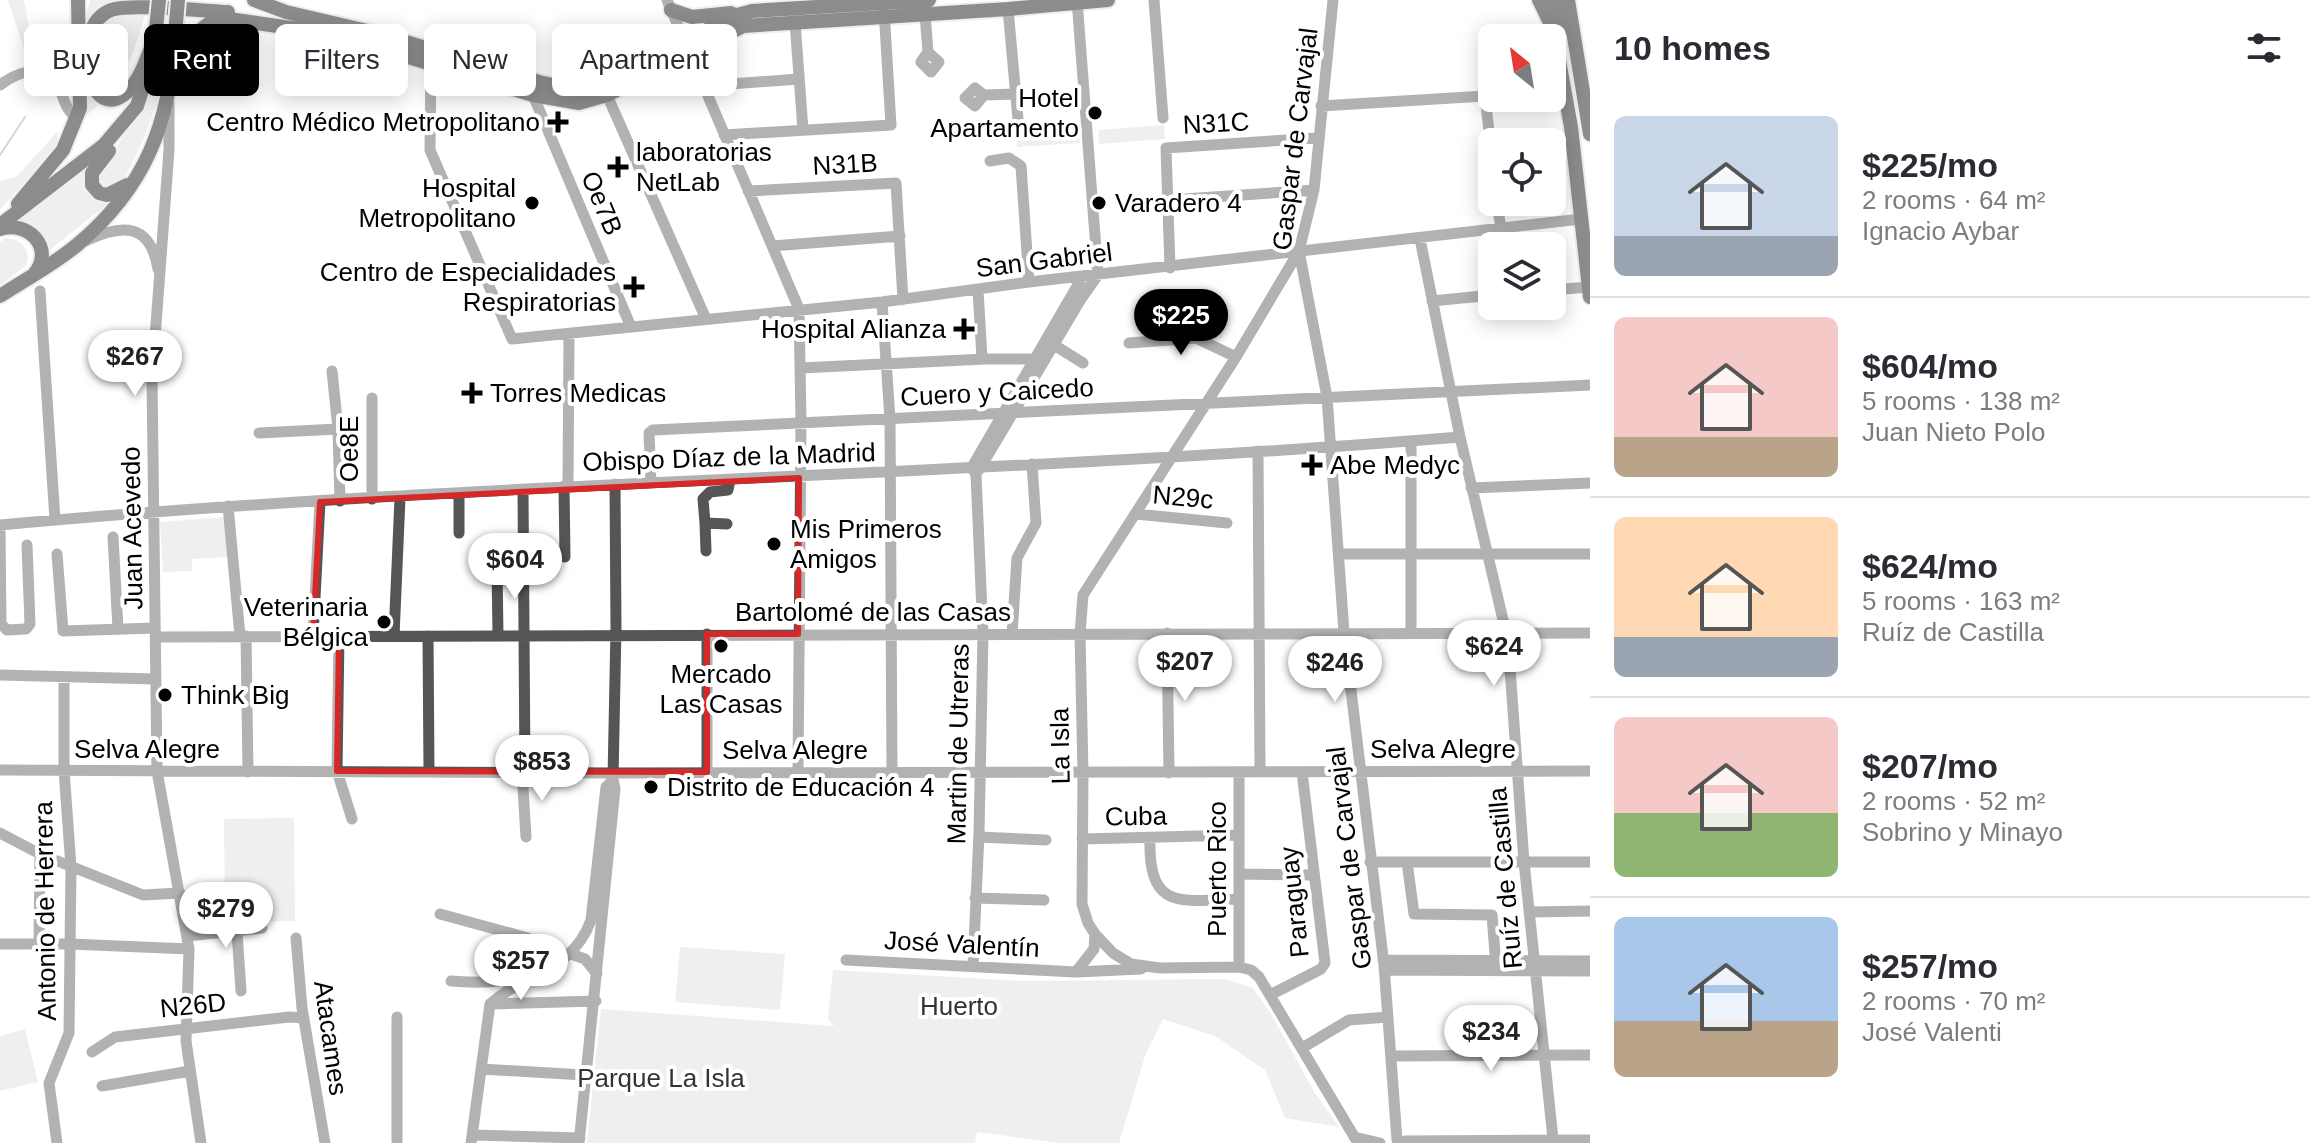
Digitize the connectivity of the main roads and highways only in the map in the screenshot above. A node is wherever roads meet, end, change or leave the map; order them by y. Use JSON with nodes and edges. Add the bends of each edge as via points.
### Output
{"nodes":[{"id":1,"x":78,"y":0,"type":"edge"},
{"id":2,"x":159,"y":0,"type":"edge"},
{"id":3,"x":178,"y":0,"type":"edge"},
{"id":4,"x":1108,"y":0,"type":"edge"},
{"id":5,"x":1539,"y":0,"type":"edge"},
{"id":6,"x":260,"y":1,"type":"edge"},
{"id":7,"x":1078,"y":1,"type":"edge"},
{"id":8,"x":1560,"y":3,"type":"edge"},
{"id":9,"x":669,"y":5,"type":"edge"},
{"id":10,"x":922,"y":8,"type":"edge"},
{"id":11,"x":884,"y":10,"type":"junction"},
{"id":12,"x":752,"y":11,"type":"junction"},
{"id":13,"x":156,"y":24,"type":"edge"},
{"id":14,"x":176,"y":24,"type":"edge"},
{"id":15,"x":206,"y":24,"type":"edge"},
{"id":16,"x":290,"y":24,"type":"edge"},
{"id":17,"x":720,"y":24,"type":"edge"},
{"id":18,"x":275,"y":25,"type":"edge"},
{"id":19,"x":737,"y":28,"type":"edge"},
{"id":20,"x":424,"y":53,"type":"edge"},
{"id":21,"x":144,"y":62,"type":"edge"},
{"id":22,"x":144,"y":85,"type":"edge"},
{"id":23,"x":169,"y":96,"type":"edge"},
{"id":24,"x":536,"y":96,"type":"edge"},
{"id":25,"x":604,"y":96,"type":"edge"},
{"id":26,"x":137,"y":106,"type":"junction"},
{"id":27,"x":1571,"y":127,"type":"junction"},
{"id":28,"x":1590,"y":134,"type":"edge"},
{"id":29,"x":137,"y":178,"type":"junction"},
{"id":30,"x":2,"y":224,"type":"edge"},
{"id":31,"x":28,"y":279,"type":"junction"},
{"id":32,"x":1589,"y":287,"type":"edge"},
{"id":33,"x":0,"y":296,"type":"edge"},
{"id":34,"x":1590,"y":297,"type":"edge"}],
"edges":[{"from":1,"to":30,"type":"main road","via":[[77,117],[63,150]]},
{"from":2,"to":13,"type":"main road","bridge":true},
{"from":3,"to":14,"type":"main road","bridge":true},
{"from":4,"to":7,"type":"main road"},
{"from":5,"to":27,"type":"main road","via":[[1554,31]]},
{"from":6,"to":20,"type":"main road"},
{"from":7,"to":10,"type":"main road","via":[[1008,9]]},
{"from":8,"to":27,"type":"main road"},
{"from":8,"to":28,"type":"main road"},
{"from":9,"to":12,"type":"main road","via":[[692,17]]},
{"from":10,"to":11,"type":"main road"},
{"from":11,"to":12,"type":"main road"},
{"from":11,"to":19,"type":"main road"},
{"from":12,"to":17,"type":"main road"},
{"from":15,"to":18,"type":"main road","via":[[217,19]]},
{"from":16,"to":21,"type":"main road","via":[[243,13],[132,8],[112,10],[95,23],[90,31],[89,80],[94,92],[103,98],[127,92]]},
{"from":22,"to":26,"type":"main road"},
{"from":23,"to":29,"type":"main road"},
{"from":24,"to":25,"type":"main road","via":[[579,103]]},
{"from":26,"to":29,"type":"main road","via":[[90,180],[95,190],[107,195]]},
{"from":26,"to":30,"type":"main road","via":[[104,145]]},
{"from":27,"to":32,"type":"main road"},
{"from":29,"to":31,"type":"main road","via":[[78,244]]},
{"from":30,"to":31,"type":"main road","via":[[21,227],[41,246],[41,264]]},
{"from":31,"to":33,"type":"main road"},
{"from":32,"to":34,"type":"main road"}]}
